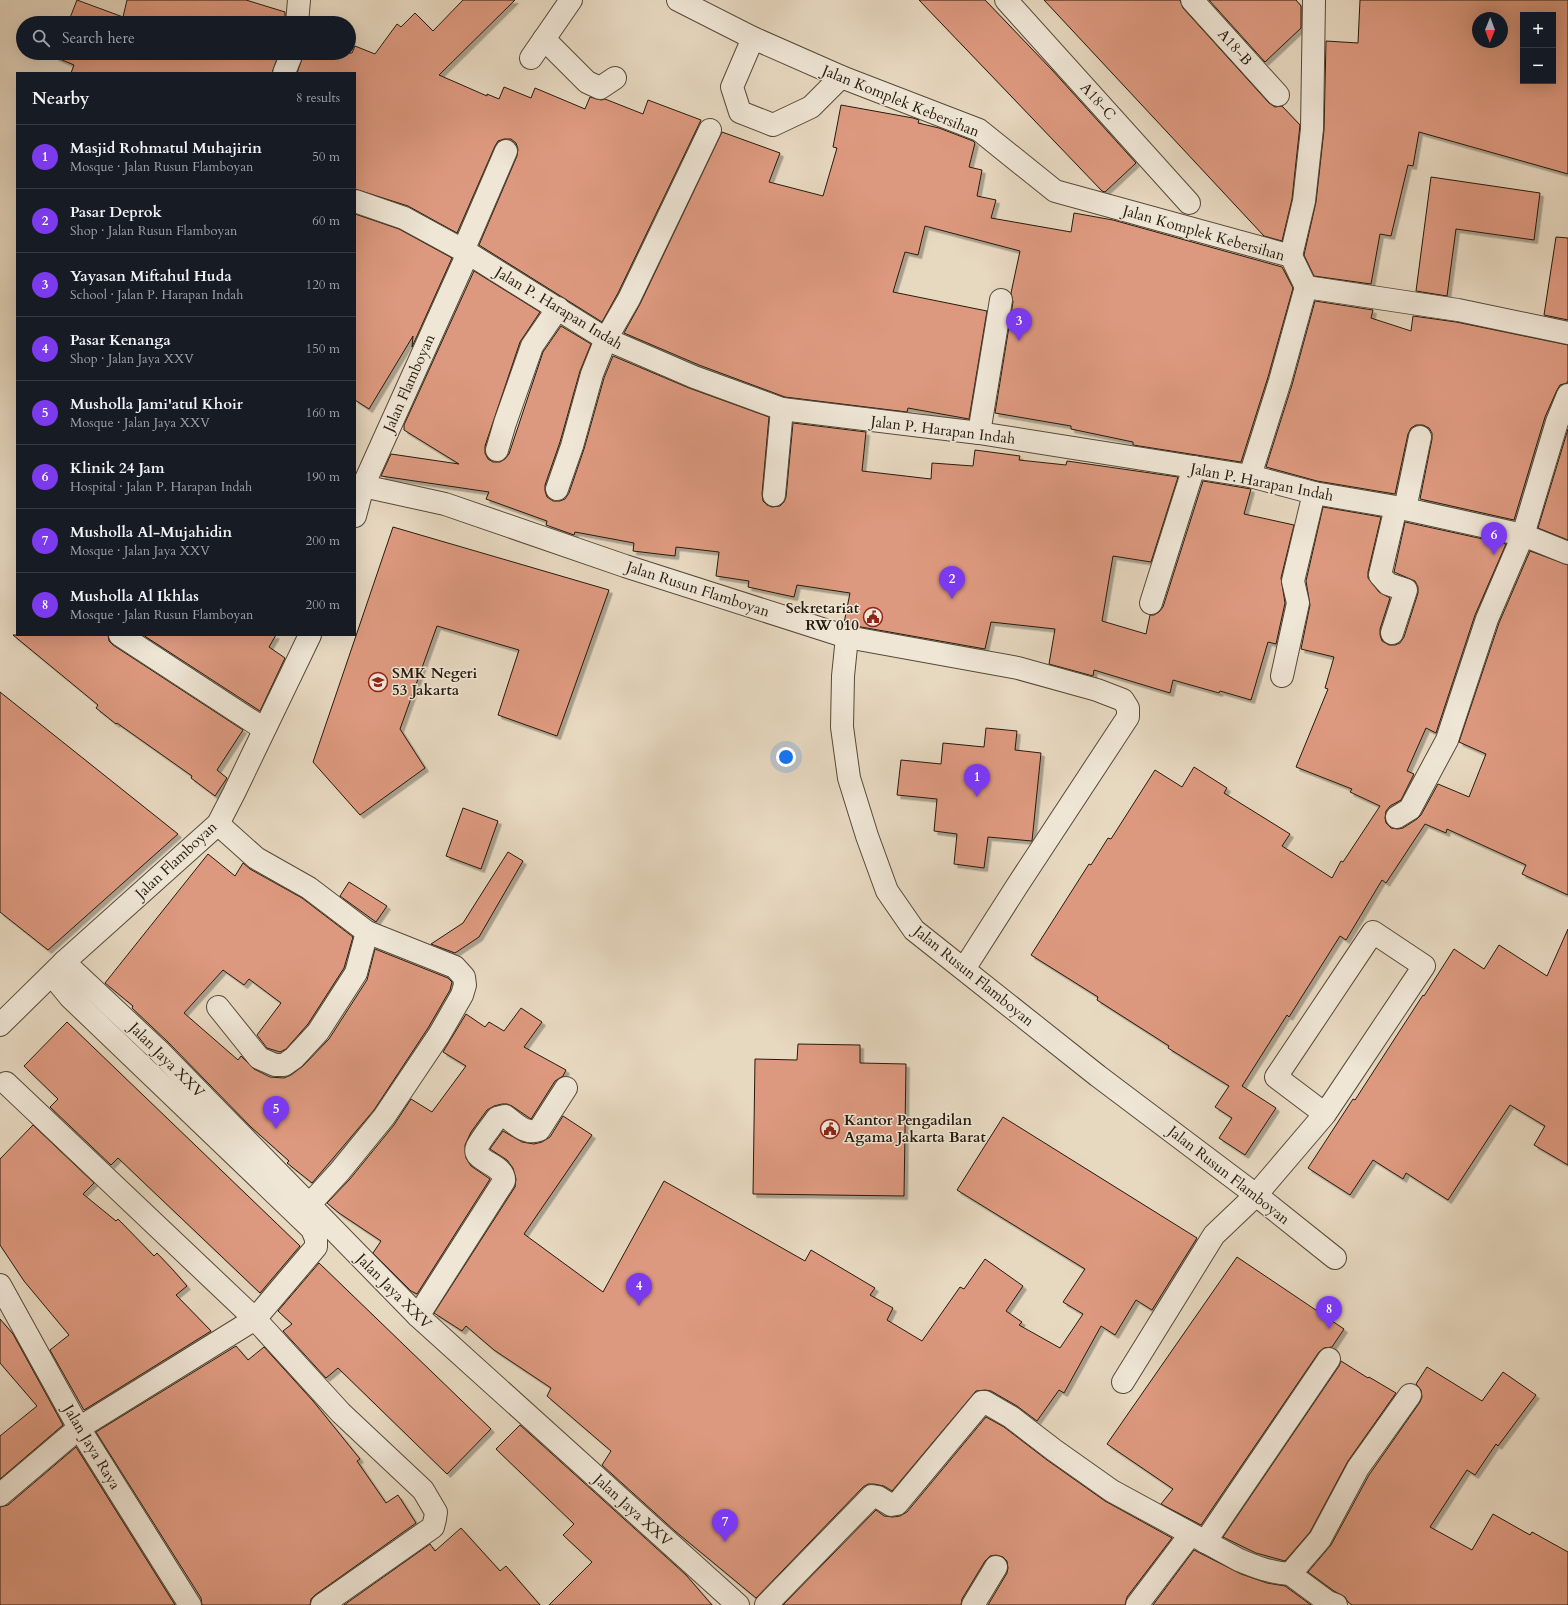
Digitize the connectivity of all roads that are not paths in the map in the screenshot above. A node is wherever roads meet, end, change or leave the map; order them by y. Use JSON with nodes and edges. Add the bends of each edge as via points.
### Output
{"nodes":[{"id":1,"x":299,"y":0,"type":"edge"},
{"id":2,"x":571,"y":0,"type":"edge"},
{"id":3,"x":678,"y":0,"type":"edge"},
{"id":4,"x":1006,"y":0,"type":"edge"},
{"id":5,"x":1192,"y":0,"type":"edge"},
{"id":6,"x":1314,"y":0,"type":"edge"},
{"id":7,"x":298,"y":16,"type":"edge"},
{"id":8,"x":754,"y":38,"type":"junction"},
{"id":9,"x":544,"y":39,"type":"junction"},
{"id":10,"x":531,"y":58,"type":"dead end"},
{"id":11,"x":289,"y":60,"type":"edge"},
{"id":12,"x":284,"y":72,"type":"edge"},
{"id":13,"x":842,"y":77,"type":"junction"},
{"id":14,"x":615,"y":78,"type":"dead end"},
{"id":15,"x":1278,"y":95,"type":"dead end"},
{"id":16,"x":710,"y":130,"type":"dead end"},
{"id":17,"x":506,"y":151,"type":"dead end"},
{"id":18,"x":356,"y":201,"type":"edge"},
{"id":19,"x":1189,"y":203,"type":"dead end"},
{"id":20,"x":466,"y":252,"type":"junction"},
{"id":21,"x":1291,"y":256,"type":"junction"},
{"id":22,"x":1306,"y":287,"type":"junction"},
{"id":23,"x":1001,"y":300,"type":"dead end"},
{"id":24,"x":558,"y":308,"type":"junction"},
{"id":25,"x":1568,"y":333,"type":"edge"},
{"id":26,"x":606,"y":339,"type":"junction"},
{"id":27,"x":1568,"y":395,"type":"edge"},
{"id":28,"x":782,"y":410,"type":"junction"},
{"id":29,"x":979,"y":433,"type":"junction"},
{"id":30,"x":1420,"y":437,"type":"dead end"},
{"id":31,"x":497,"y":450,"type":"dead end"},
{"id":32,"x":1194,"y":467,"type":"junction"},
{"id":33,"x":1250,"y":476,"type":"junction"},
{"id":34,"x":363,"y":486,"type":"junction"},
{"id":35,"x":557,"y":489,"type":"dead end"},
{"id":36,"x":1314,"y":493,"type":"junction"},
{"id":37,"x":774,"y":494,"type":"dead end"},
{"id":38,"x":1400,"y":508,"type":"junction"},
{"id":39,"x":356,"y":512,"type":"edge"},
{"id":40,"x":1523,"y":535,"type":"junction"},
{"id":41,"x":1568,"y":553,"type":"edge"},
{"id":42,"x":1151,"y":603,"type":"dead end"},
{"id":43,"x":1392,"y":633,"type":"dead end"},
{"id":44,"x":122,"y":636,"type":"edge"},
{"id":45,"x":310,"y":636,"type":"edge"},
{"id":46,"x":847,"y":638,"type":"junction"},
{"id":47,"x":1282,"y":676,"type":"dead end"},
{"id":48,"x":264,"y":729,"type":"junction"},
{"id":49,"x":1397,"y":817,"type":"dead end"},
{"id":50,"x":218,"y":824,"type":"junction"},
{"id":51,"x":367,"y":932,"type":"junction"},
{"id":52,"x":58,"y":968,"type":"junction"},
{"id":53,"x":964,"y":969,"type":"junction"},
{"id":54,"x":218,"y":1006,"type":"dead end"},
{"id":55,"x":0,"y":1025,"type":"edge"},
{"id":56,"x":6,"y":1083,"type":"dead end"},
{"id":57,"x":566,"y":1088,"type":"dead end"},
{"id":58,"x":1325,"y":1114,"type":"junction"},
{"id":59,"x":1256,"y":1195,"type":"junction"},
{"id":60,"x":309,"y":1205,"type":"junction"},
{"id":61,"x":1335,"y":1258,"type":"dead end"},
{"id":62,"x":0,"y":1285,"type":"edge"},
{"id":63,"x":418,"y":1316,"type":"junction"},
{"id":64,"x":255,"y":1319,"type":"junction"},
{"id":65,"x":1329,"y":1359,"type":"dead end"},
{"id":66,"x":1123,"y":1382,"type":"dead end"},
{"id":67,"x":1410,"y":1395,"type":"dead end"},
{"id":68,"x":79,"y":1428,"type":"junction"},
{"id":69,"x":0,"y":1495,"type":"edge"},
{"id":70,"x":1198,"y":1538,"type":"junction"},
{"id":71,"x":996,"y":1567,"type":"dead end"},
{"id":72,"x":1290,"y":1574,"type":"junction"},
{"id":73,"x":1330,"y":1604,"type":"edge"},
{"id":74,"x":190,"y":1605,"type":"edge"},
{"id":75,"x":322,"y":1605,"type":"edge"},
{"id":76,"x":738,"y":1605,"type":"edge"},
{"id":77,"x":766,"y":1605,"type":"edge"},
{"id":78,"x":973,"y":1605,"type":"edge"},
{"id":79,"x":1137,"y":1605,"type":"edge"}],
"edges":[{"from":1,"to":7,"type":"street"},
{"from":2,"to":9,"type":"street"},
{"from":3,"to":8,"type":"street","name":"Jalan Komplek Kebersihan"},
{"from":4,"to":19,"type":"street","name":"A18-C"},
{"from":5,"to":15,"type":"street","name":"A18-B"},
{"from":6,"to":21,"type":"street","via":[[1312,128],[1304,201]]},
{"from":8,"to":13,"type":"street","name":"Jalan Komplek Kebersihan"},
{"from":8,"to":13,"type":"street","via":[[732,87],[740,112],[773,125],[811,107]]},
{"from":9,"to":10,"type":"street"},
{"from":9,"to":14,"type":"street","via":[[586,82],[600,88]]},
{"from":11,"to":12,"type":"street"},
{"from":13,"to":21,"type":"street","name":"Jalan Komplek Kebersihan","via":[[979,130],[1055,191]]},
{"from":16,"to":26,"type":"street","via":[[636,284]]},
{"from":17,"to":20,"type":"street","name":"Jalan Flamboyan"},
{"from":18,"to":20,"type":"street","name":"Jalan P. Harapan Indah","via":[[404,218]]},
{"from":20,"to":24,"type":"street","name":"Jalan P. Harapan Indah"},
{"from":20,"to":34,"type":"street","name":"Jalan Flamboyan"},
{"from":21,"to":22,"type":"street","name":"Jalan Komplek Kebersihan"},
{"from":22,"to":25,"type":"street","via":[[1458,310]]},
{"from":22,"to":33,"type":"street"},
{"from":23,"to":29,"type":"street"},
{"from":24,"to":26,"type":"street","name":"Jalan P. Harapan Indah"},
{"from":24,"to":31,"type":"street","via":[[532,346]]},
{"from":26,"to":28,"type":"street","name":"Jalan P. Harapan Indah","via":[[694,377]]},
{"from":26,"to":35,"type":"street","via":[[592,374]]},
{"from":27,"to":40,"type":"street","via":[[1557,422]]},
{"from":28,"to":29,"type":"street","name":"Jalan P. Harapan Indah"},
{"from":28,"to":37,"type":"street"},
{"from":29,"to":32,"type":"street","name":"Jalan P. Harapan Indah"},
{"from":30,"to":38,"type":"street"},
{"from":32,"to":33,"type":"street","name":"Jalan P. Harapan Indah"},
{"from":32,"to":42,"type":"street"},
{"from":33,"to":36,"type":"street","name":"Jalan P. Harapan Indah"},
{"from":34,"to":39,"type":"street","name":"Jalan Flamboyan"},
{"from":34,"to":46,"type":"street","name":"Jalan Rusun Flamboyan","via":[[445,504]]},
{"from":36,"to":38,"type":"street","name":"Jalan P. Harapan Indah"},
{"from":36,"to":47,"type":"street","via":[[1293,581],[1298,602]]},
{"from":38,"to":40,"type":"street","name":"Jalan P. Harapan Indah"},
{"from":38,"to":43,"type":"street","via":[[1380,575],[1388,584],[1406,590]]},
{"from":40,"to":41,"type":"street","name":"Jalan P. Harapan Indah"},
{"from":40,"to":49,"type":"street","via":[[1487,619],[1447,740],[1410,810]]},
{"from":44,"to":48,"type":"street"},
{"from":45,"to":48,"type":"street","name":"Jalan Flamboyan"},
{"from":46,"to":53,"type":"street","name":"Jalan Rusun Flamboyan","via":[[842,727],[849,778],[867,836],[887,891],[914,930]]},
{"from":46,"to":53,"type":"street","via":[[1018,668],[1097,690],[1123,700],[1128,708],[1128,717]]},
{"from":48,"to":50,"type":"street","name":"Jalan Flamboyan"},
{"from":50,"to":51,"type":"street","via":[[256,858],[309,888]]},
{"from":50,"to":52,"type":"street","name":"Jalan Flamboyan"},
{"from":51,"to":54,"type":"street","via":[[356,973],[318,1032],[284,1066],[259,1058]]},
{"from":51,"to":60,"type":"street","via":[[455,967],[464,977],[465,985],[439,1035],[384,1117]]},
{"from":52,"to":55,"type":"street","name":"Jalan Flamboyan"},
{"from":52,"to":60,"type":"street","name":"Jalan Jaya XXV","via":[[159,1051]]},
{"from":52,"to":64,"type":"street","via":[[70,997],[312,1229],[316,1247]]},
{"from":53,"to":59,"type":"street","name":"Jalan Rusun Flamboyan","via":[[1098,1076]]},
{"from":56,"to":64,"type":"street"},
{"from":57,"to":63,"type":"street","via":[[539,1130],[527,1132],[506,1116],[497,1118],[478,1146],[479,1157],[501,1170],[504,1181]]},
{"from":58,"to":58,"type":"street","via":[[1424,966],[1373,932],[1276,1077]]},
{"from":58,"to":59,"type":"street"},
{"from":59,"to":61,"type":"street","name":"Jalan Rusun Flamboyan"},
{"from":59,"to":66,"type":"street","via":[[1214,1235]]},
{"from":60,"to":63,"type":"street","name":"Jalan Jaya XXV"},
{"from":62,"to":68,"type":"street","name":"Jalan Jaya Raya"},
{"from":63,"to":76,"type":"street","name":"Jalan Jaya XXV"},
{"from":64,"to":68,"type":"street"},
{"from":64,"to":75,"type":"street","via":[[340,1413],[423,1490],[436,1512],[433,1527]]},
{"from":65,"to":70,"type":"street"},
{"from":67,"to":72,"type":"street","via":[[1358,1468],[1320,1539]]},
{"from":68,"to":69,"type":"street"},
{"from":68,"to":74,"type":"street","name":"Jalan Jaya Raya"},
{"from":70,"to":72,"type":"street","via":[[1259,1569]]},
{"from":70,"to":77,"type":"street","via":[[1112,1491],[1011,1417],[982,1402],[897,1504],[891,1505],[872,1496]]},
{"from":70,"to":79,"type":"street"},
{"from":71,"to":78,"type":"street"},
{"from":72,"to":73,"type":"street"}]}
